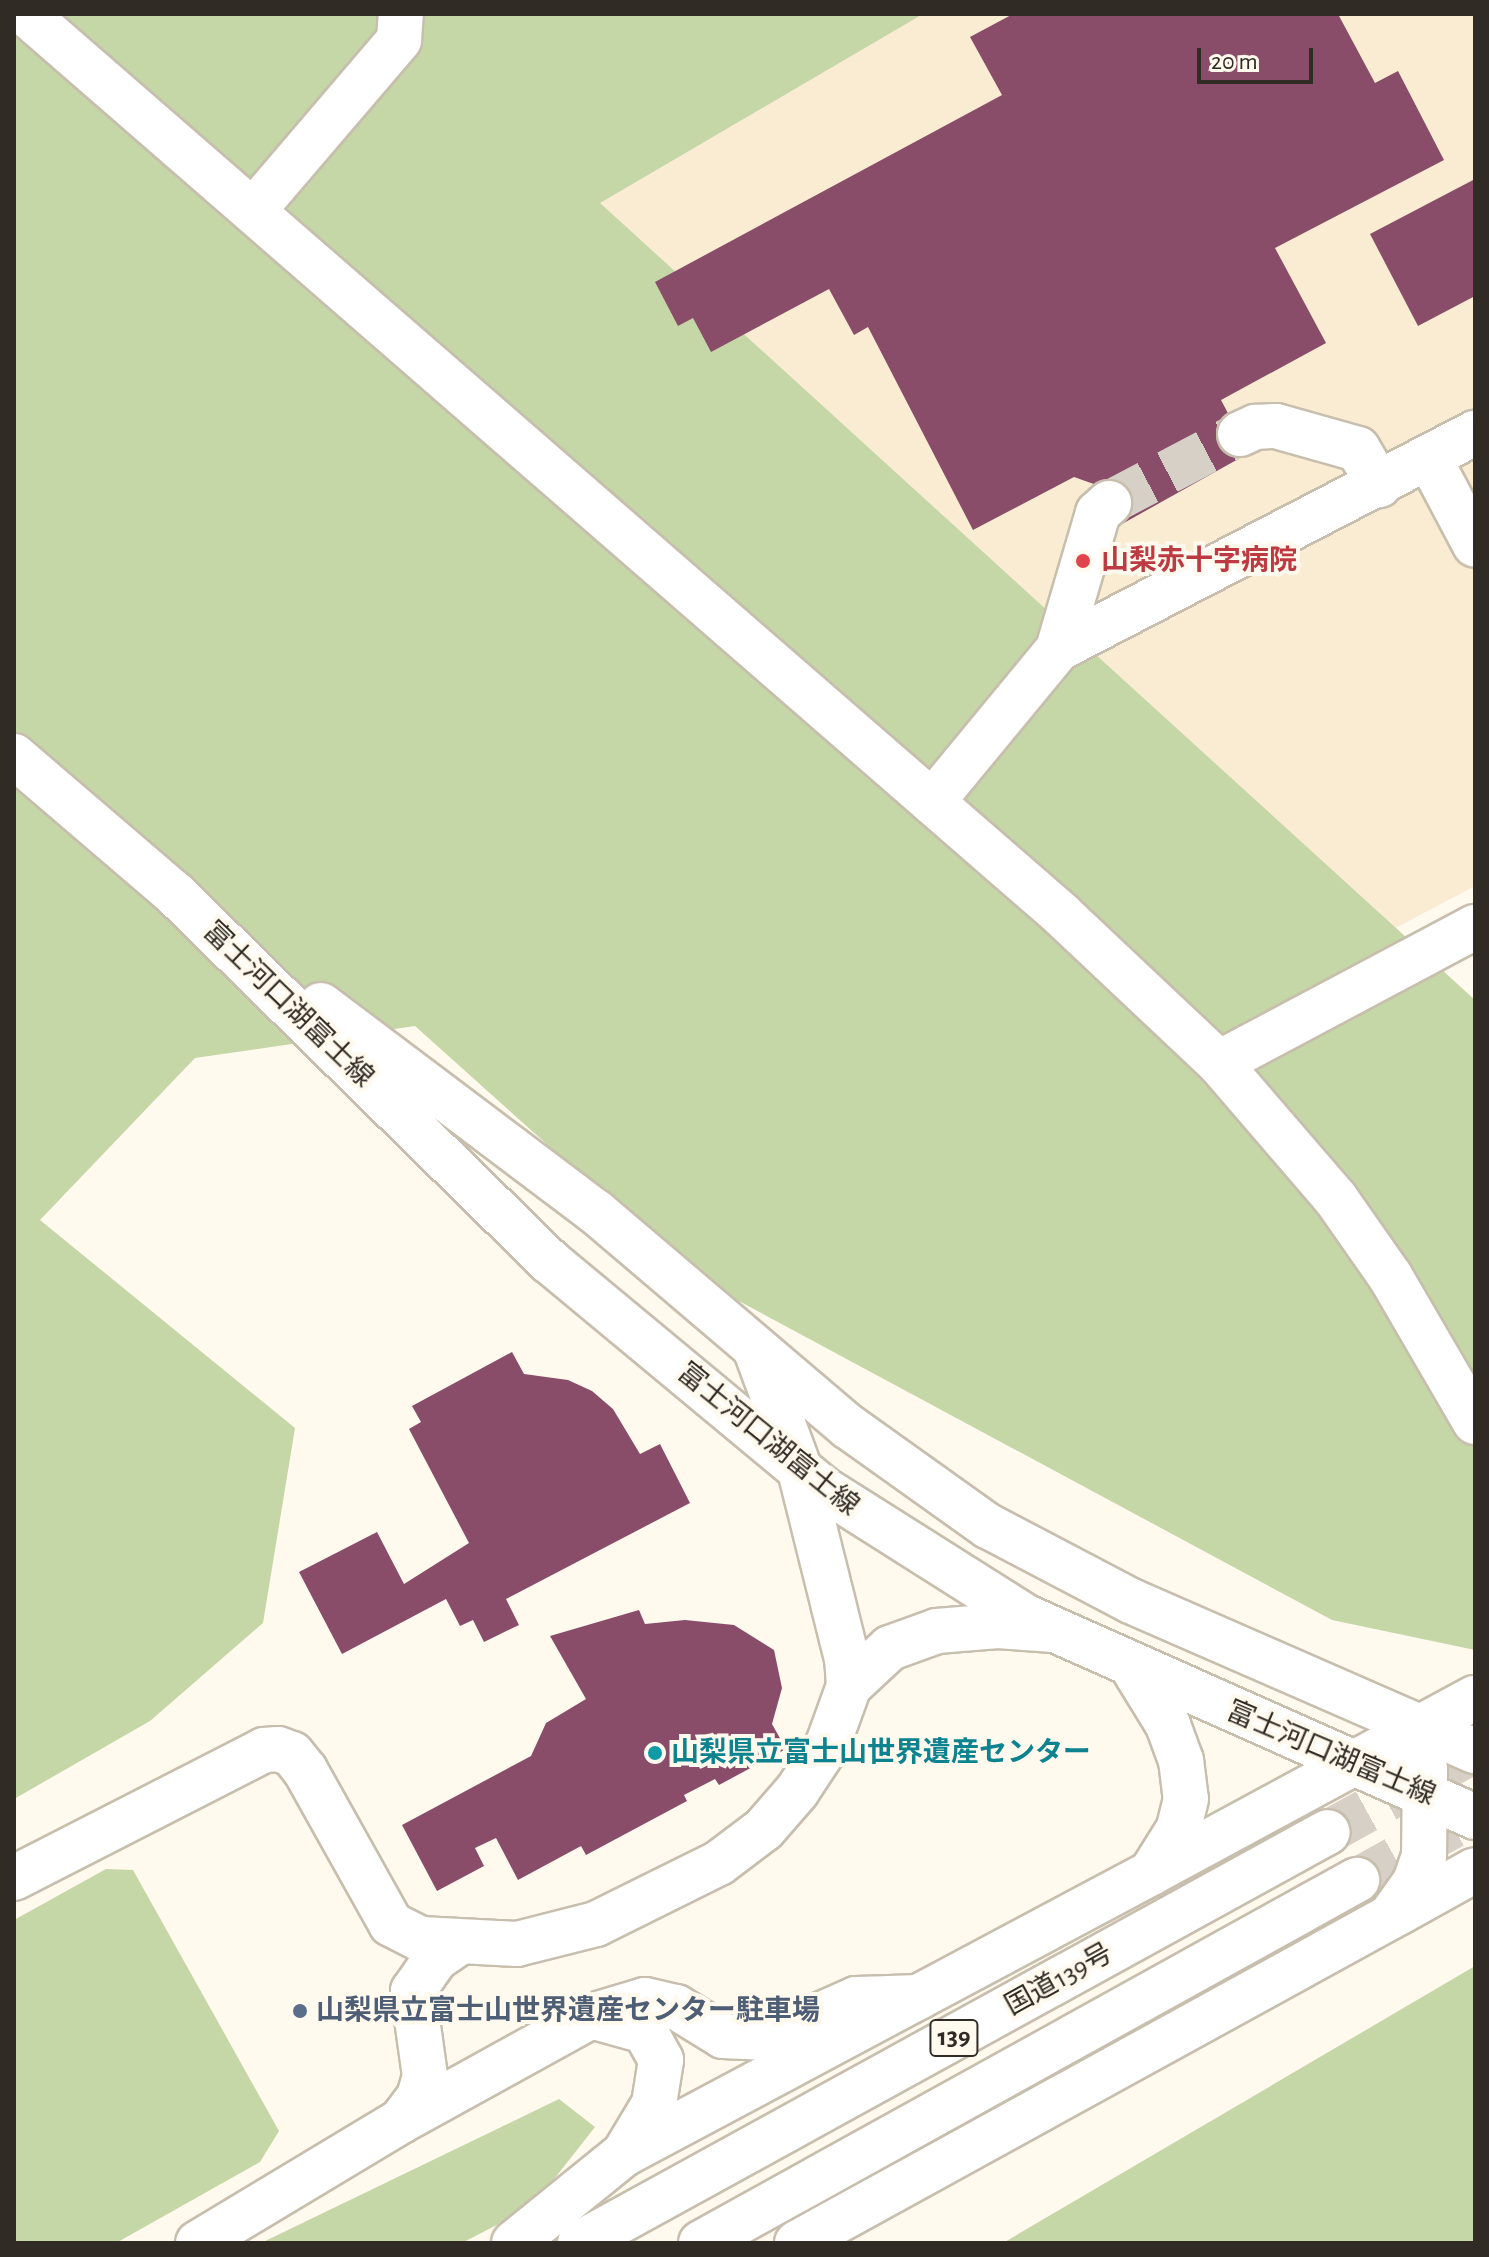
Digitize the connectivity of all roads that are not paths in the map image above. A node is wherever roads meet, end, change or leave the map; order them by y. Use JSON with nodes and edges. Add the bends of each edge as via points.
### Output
{"nodes":[{"id":1,"x":26,"y":14,"type":"edge"},
{"id":2,"x":401,"y":14,"type":"edge"},
{"id":3,"x":253,"y":211,"type":"junction"},
{"id":4,"x":1475,"y":433,"type":"edge"},
{"id":5,"x":1240,"y":434,"type":"tunnel mouth"},
{"id":6,"x":1429,"y":458,"type":"junction"},
{"id":7,"x":1379,"y":485,"type":"junction"},
{"id":8,"x":1109,"y":503,"type":"tunnel mouth"},
{"id":9,"x":1475,"y":545,"type":"edge"},
{"id":10,"x":1058,"y":649,"type":"junction"},
{"id":11,"x":14,"y":756,"type":"edge"},
{"id":12,"x":932,"y":802,"type":"junction"},
{"id":13,"x":176,"y":895,"type":"junction"},
{"id":14,"x":1475,"y":927,"type":"edge"},
{"id":15,"x":1219,"y":1063,"type":"junction"},
{"id":16,"x":755,"y":1348,"type":"junction"},
{"id":17,"x":1475,"y":1422,"type":"edge"},
{"id":18,"x":746,"y":1425,"type":"junction"},
{"id":19,"x":800,"y":1470,"type":"junction"},
{"id":20,"x":840,"y":1629,"type":"junction"},
{"id":21,"x":1053,"y":1630,"type":"junction"},
{"id":22,"x":1133,"y":1668,"type":"junction"},
{"id":23,"x":849,"y":1686,"type":"junction"},
{"id":24,"x":1475,"y":1698,"type":"edge"},
{"id":25,"x":1423,"y":1727,"type":"junction"},
{"id":26,"x":1475,"y":1751,"type":"edge"},
{"id":27,"x":1355,"y":1765,"type":"junction"},
{"id":28,"x":1427,"y":1796,"type":"junction"},
{"id":29,"x":1475,"y":1817,"type":"edge"},
{"id":30,"x":1328,"y":1832,"type":"tunnel mouth"},
{"id":31,"x":1475,"y":1870,"type":"edge"},
{"id":32,"x":1151,"y":1873,"type":"junction"},
{"id":33,"x":14,"y":1878,"type":"edge"},
{"id":34,"x":1357,"y":1880,"type":"tunnel mouth"},
{"id":35,"x":1390,"y":1917,"type":"junction"},
{"id":36,"x":391,"y":1924,"type":"junction"},
{"id":37,"x":459,"y":1943,"type":"junction"},
{"id":38,"x":413,"y":1991,"type":"junction"},
{"id":39,"x":919,"y":1997,"type":"junction"},
{"id":40,"x":591,"y":2016,"type":"junction"},
{"id":41,"x":421,"y":2050,"type":"junction"},
{"id":42,"x":518,"y":2058,"type":"junction"},
{"id":43,"x":401,"y":2121,"type":"junction"},
{"id":44,"x":624,"y":2154,"type":"junction"},
{"id":45,"x":198,"y":2243,"type":"edge"},
{"id":46,"x":514,"y":2243,"type":"edge"},
{"id":47,"x":580,"y":2243,"type":"edge"},
{"id":48,"x":701,"y":2243,"type":"edge"},
{"id":49,"x":797,"y":2243,"type":"edge"}],
"edges":[{"from":1,"to":3,"type":"main road"},
{"from":2,"to":3,"type":"main road","via":[[399,40]]},
{"from":3,"to":12,"type":"main road"},
{"from":4,"to":6,"type":"main road"},
{"from":5,"to":7,"type":"main road","via":[[1276,426],[1358,449]]},
{"from":6,"to":7,"type":"main road"},
{"from":6,"to":9,"type":"main road"},
{"from":7,"to":10,"type":"main road"},
{"from":8,"to":10,"type":"main road","via":[[1098,513]]},
{"from":10,"to":12,"type":"main road"},
{"from":11,"to":13,"type":"main road","name":"富士河口湖富士線"},
{"from":12,"to":15,"type":"main road"},
{"from":13,"to":16,"type":"main road","name":"富士河口湖富士線","via":[[596,1212]]},
{"from":13,"to":18,"type":"main road","name":"富士河口湖富士線","via":[[549,1261]]},
{"from":14,"to":15,"type":"main road"},
{"from":15,"to":17,"type":"main road","via":[[1336,1199],[1390,1276]]},
{"from":16,"to":19,"type":"main road"},
{"from":16,"to":25,"type":"main road","name":"富士河口湖富士線","via":[[922,1482],[1027,1548],[1131,1601]]},
{"from":18,"to":19,"type":"main road","name":"富士河口湖富士線"},
{"from":18,"to":20,"type":"main road"},
{"from":19,"to":20,"type":"main road"},
{"from":19,"to":21,"type":"main road","name":"富士河口湖富士線","via":[[886,1533]]},
{"from":20,"to":23,"type":"main road"},
{"from":21,"to":22,"type":"main road","name":"富士河口湖富士線"},
{"from":21,"to":23,"type":"main road","via":[[998,1626],[937,1631],[890,1648]]},
{"from":22,"to":27,"type":"main road","name":"富士河口湖富士線"},
{"from":22,"to":32,"type":"main road","via":[[1168,1725],[1181,1760],[1186,1799],[1178,1830]]},
{"from":23,"to":37,"type":"main road","via":[[828,1744],[797,1791],[764,1829],[719,1863],[596,1924],[517,1944]]},
{"from":24,"to":25,"type":"main road"},
{"from":25,"to":26,"type":"main road","name":"富士河口湖富士線"},
{"from":25,"to":27,"type":"main road"},
{"from":25,"to":28,"type":"main road"},
{"from":27,"to":28,"type":"main road","name":"富士河口湖富士線"},
{"from":27,"to":32,"type":"main road"},
{"from":28,"to":29,"type":"main road","name":"富士河口湖富士線"},
{"from":28,"to":35,"type":"main road","via":[[1424,1856],[1415,1882]]},
{"from":30,"to":47,"type":"main road","name":"国道139号","number":"139"},
{"from":31,"to":35,"type":"main road"},
{"from":32,"to":39,"type":"main road"},
{"from":33,"to":36,"type":"main road","via":[[264,1750],[278,1749],[292,1754],[305,1770]]},
{"from":34,"to":48,"type":"main road","name":"国道139号","number":"139"},
{"from":35,"to":49,"type":"main road"},
{"from":36,"to":37,"type":"main road","via":[[421,1939]]},
{"from":36,"to":38,"type":"main road"},
{"from":37,"to":38,"type":"main road","via":[[435,1959]]},
{"from":38,"to":41,"type":"main road"},
{"from":39,"to":40,"type":"main road","via":[[856,1999],[768,2038],[723,2036],[676,2007],[645,2000]]},
{"from":39,"to":44,"type":"main road"},
{"from":40,"to":42,"type":"main road"},
{"from":40,"to":44,"type":"main road","via":[[645,2031],[661,2060],[654,2104]]},
{"from":41,"to":42,"type":"main road","via":[[437,2064],[460,2070]]},
{"from":41,"to":43,"type":"main road","via":[[422,2087]]},
{"from":42,"to":43,"type":"main road"},
{"from":43,"to":45,"type":"main road"},
{"from":44,"to":46,"type":"main road"}]}
